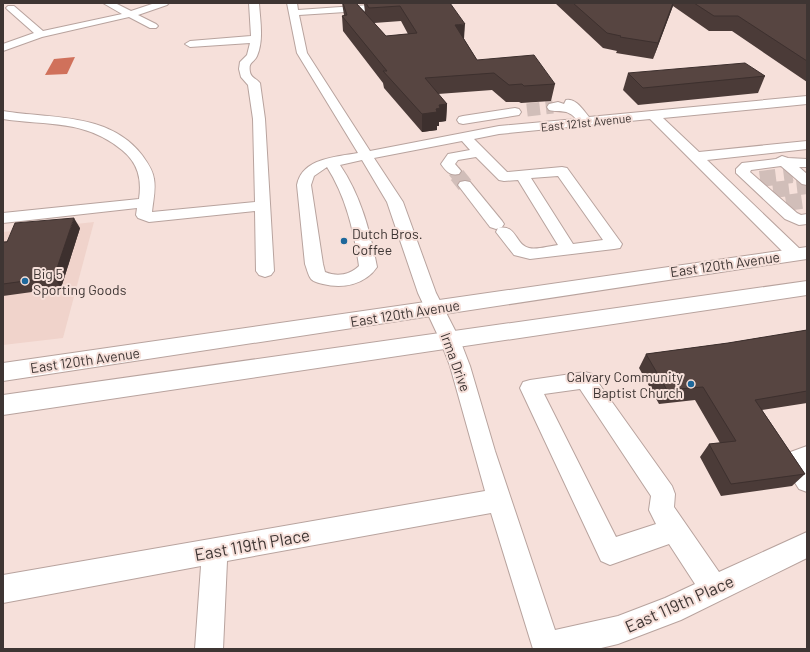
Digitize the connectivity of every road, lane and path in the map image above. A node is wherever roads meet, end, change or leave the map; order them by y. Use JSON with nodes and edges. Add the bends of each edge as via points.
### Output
{"nodes":[{"id":1,"x":130,"y":3,"type":"edge"},
{"id":2,"x":164,"y":3,"type":"edge"},
{"id":3,"x":254,"y":3,"type":"edge"},
{"id":4,"x":438,"y":3,"type":"edge"},
{"id":5,"x":408,"y":4,"type":"edge"},
{"id":6,"x":112,"y":5,"type":"edge"},
{"id":7,"x":355,"y":6,"type":"edge"},
{"id":8,"x":11,"y":8,"type":"dead end"},
{"id":9,"x":293,"y":8,"type":"edge"},
{"id":10,"x":100,"y":12,"type":"dead end"},
{"id":11,"x":130,"y":14,"type":"junction"},
{"id":12,"x":45,"y":23,"type":"dead end"},
{"id":13,"x":30,"y":26,"type":"junction"},
{"id":14,"x":152,"y":26,"type":"dead end"},
{"id":15,"x":40,"y":34,"type":"junction"},
{"id":16,"x":256,"y":39,"type":"junction"},
{"id":17,"x":190,"y":44,"type":"dead end"},
{"id":18,"x":3,"y":48,"type":"edge"},
{"id":19,"x":807,"y":100,"type":"edge"},
{"id":20,"x":553,"y":107,"type":"tunnel mouth"},
{"id":21,"x":3,"y":115,"type":"edge"},
{"id":22,"x":653,"y":115,"type":"junction"},
{"id":23,"x":463,"y":120,"type":"dead end"},
{"id":24,"x":586,"y":122,"type":"junction"},
{"id":25,"x":526,"y":128,"type":"junction"},
{"id":26,"x":465,"y":137,"type":"junction"},
{"id":27,"x":807,"y":144,"type":"edge"},
{"id":28,"x":769,"y":149,"type":"junction"},
{"id":29,"x":479,"y":152,"type":"junction"},
{"id":30,"x":367,"y":156,"type":"junction"},
{"id":31,"x":695,"y":157,"type":"junction"},
{"id":32,"x":784,"y":162,"type":"junction"},
{"id":33,"x":327,"y":163,"type":"junction"},
{"id":34,"x":454,"y":172,"type":"tunnel mouth"},
{"id":35,"x":802,"y":173,"type":"edge"},
{"id":36,"x":522,"y":175,"type":"junction"},
{"id":37,"x":465,"y":185,"type":"tunnel mouth"},
{"id":38,"x":145,"y":203,"type":"junction"},
{"id":39,"x":263,"y":206,"type":"junction"},
{"id":40,"x":3,"y":218,"type":"edge"},
{"id":41,"x":807,"y":219,"type":"edge"},
{"id":42,"x":569,"y":250,"type":"junction"},
{"id":43,"x":801,"y":253,"type":"edge"},
{"id":44,"x":265,"y":271,"type":"dead end"},
{"id":45,"x":807,"y":288,"type":"edge"},
{"id":46,"x":433,"y":308,"type":"junction"},
{"id":47,"x":450,"y":340,"type":"junction"},
{"id":48,"x":3,"y":372,"type":"edge"},
{"id":49,"x":3,"y":405,"type":"edge"},
{"id":50,"x":807,"y":456,"type":"edge"},
{"id":51,"x":807,"y":481,"type":"edge"},
{"id":52,"x":500,"y":500,"type":"junction"},
{"id":53,"x":675,"y":530,"type":"junction"},
{"id":54,"x":807,"y":545,"type":"edge"},
{"id":55,"x":215,"y":551,"type":"junction"},
{"id":56,"x":3,"y":589,"type":"edge"},
{"id":57,"x":715,"y":590,"type":"junction"},
{"id":58,"x":547,"y":648,"type":"edge"},
{"id":59,"x":209,"y":649,"type":"edge"}],
"edges":[{"from":1,"to":6,"type":"street"},
{"from":2,"to":11,"type":"street"},
{"from":3,"to":16,"type":"street"},
{"from":4,"to":5,"type":"street"},
{"from":5,"to":7,"type":"street"},
{"from":6,"to":10,"type":"street"},
{"from":6,"to":11,"type":"street"},
{"from":7,"to":9,"type":"street"},
{"from":8,"to":13,"type":"street"},
{"from":9,"to":30,"type":"street","name":"Irma Drive","via":[[302,53]]},
{"from":11,"to":14,"type":"street"},
{"from":11,"to":15,"type":"street"},
{"from":12,"to":13,"type":"street"},
{"from":13,"to":15,"type":"street"},
{"from":15,"to":18,"type":"street"},
{"from":16,"to":17,"type":"street"},
{"from":16,"to":39,"type":"street"},
{"from":19,"to":22,"type":"street","name":"East 121st Avenue"},
{"from":20,"to":24,"type":"street","via":[[573,106]]},
{"from":21,"to":38,"type":"street","via":[[79,123],[98,128],[118,138],[136,155],[147,178]]},
{"from":22,"to":24,"type":"street","name":"East 121st Avenue"},
{"from":22,"to":31,"type":"street"},
{"from":23,"to":25,"type":"street","via":[[521,111]]},
{"from":24,"to":25,"type":"street","name":"East 121st Avenue"},
{"from":25,"to":26,"type":"street","name":"East 121st Avenue"},
{"from":26,"to":29,"type":"street"},
{"from":26,"to":30,"type":"street","name":"East 121st Avenue"},
{"from":27,"to":28,"type":"street"},
{"from":28,"to":31,"type":"street"},
{"from":28,"to":32,"type":"street"},
{"from":29,"to":34,"type":"street","via":[[454,157],[448,164]]},
{"from":29,"to":36,"type":"street","via":[[504,177]]},
{"from":30,"to":33,"type":"street","name":"East 121st Avenue"},
{"from":30,"to":46,"type":"street","name":"Irma Drive","via":[[395,202]]},
{"from":31,"to":43,"type":"street"},
{"from":32,"to":35,"type":"street"},
{"from":32,"to":41,"type":"street","via":[[745,168],[743,172],[769,191],[795,218]]},
{"from":33,"to":33,"type":"street","via":[[314,187],[324,250],[327,264],[335,271],[349,271],[359,265],[366,254],[345,182]]},
{"from":36,"to":42,"type":"street"},
{"from":36,"to":42,"type":"street","via":[[562,171],[614,244]]},
{"from":37,"to":42,"type":"street","via":[[520,251],[530,254]]},
{"from":38,"to":39,"type":"street","via":[[144,215],[149,217]]},
{"from":38,"to":40,"type":"street"},
{"from":39,"to":44,"type":"street"},
{"from":43,"to":46,"type":"main road","name":"East 120th Avenue"},
{"from":45,"to":47,"type":"main road"},
{"from":46,"to":47,"type":"street","name":"Irma Drive"},
{"from":46,"to":48,"type":"main road","name":"East 120th Avenue"},
{"from":47,"to":49,"type":"main road"},
{"from":47,"to":52,"type":"street","name":"Irma Drive"},
{"from":50,"to":51,"type":"street","via":[[793,461]]},
{"from":52,"to":55,"type":"street","name":"East 119th Place"},
{"from":52,"to":58,"type":"street","name":"Irma Drive"},
{"from":53,"to":53,"type":"street","via":[[661,510],[663,494],[585,380],[530,388],[610,552]]},
{"from":53,"to":57,"type":"street"},
{"from":54,"to":57,"type":"street","name":"East 119th Place"},
{"from":55,"to":56,"type":"street","name":"East 119th Place"},
{"from":55,"to":59,"type":"street"},
{"from":57,"to":58,"type":"street","name":"East 119th Place","via":[[618,630]]}]}
